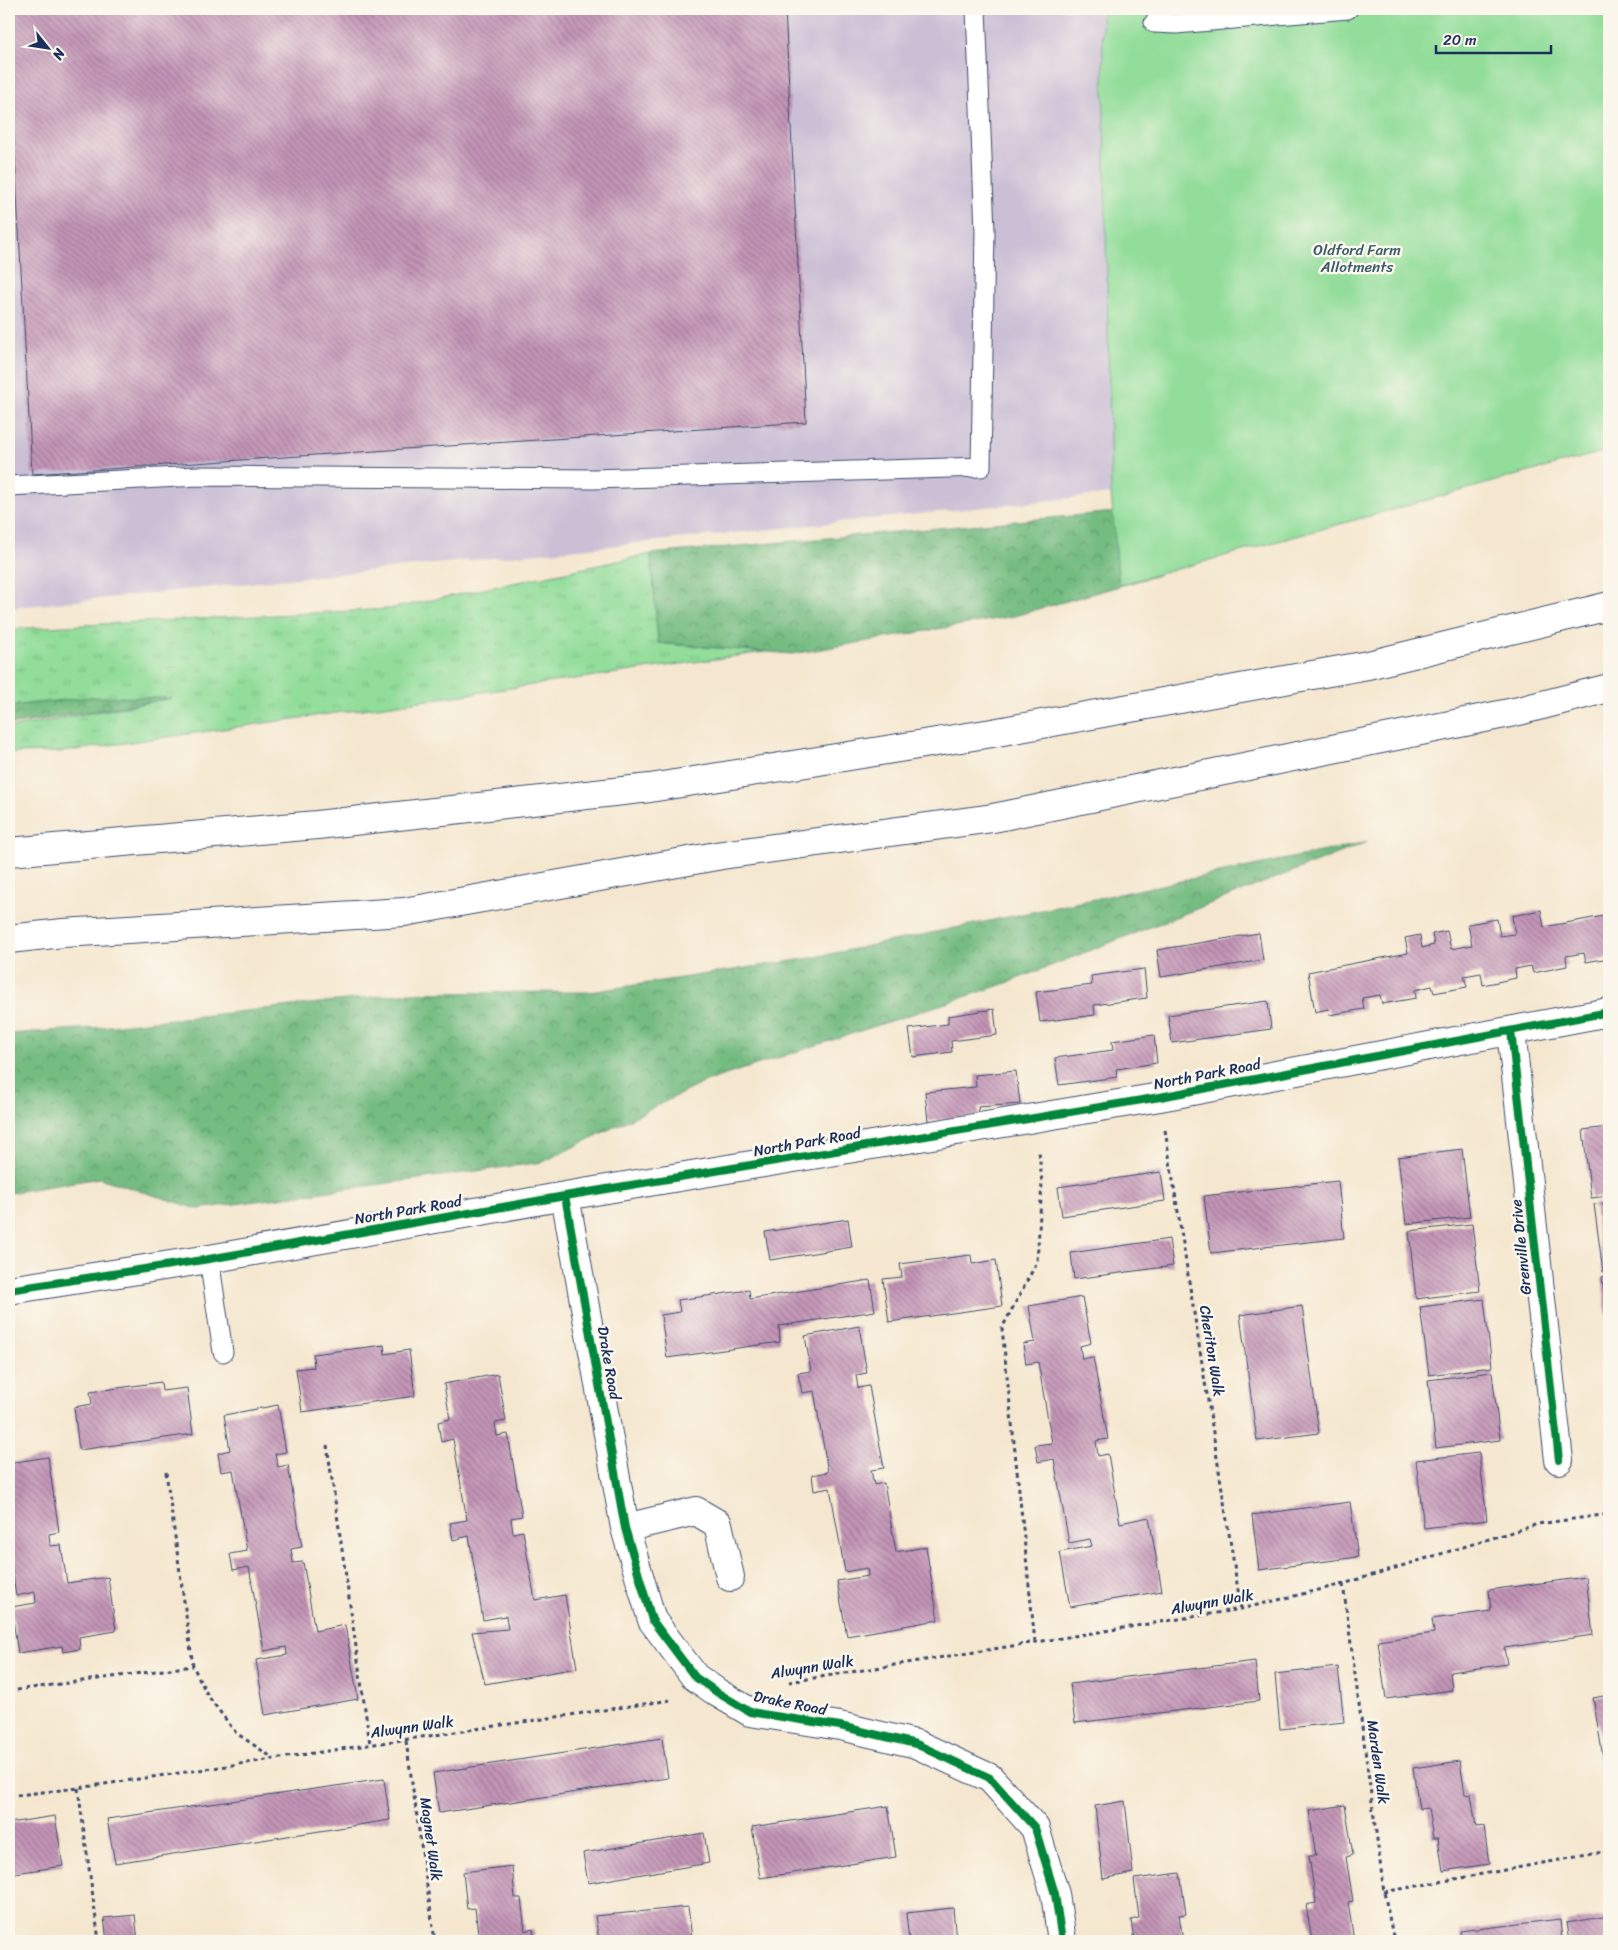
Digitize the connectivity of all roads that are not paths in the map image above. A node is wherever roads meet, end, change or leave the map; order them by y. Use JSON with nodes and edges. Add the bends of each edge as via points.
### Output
{"nodes":[{"id":1,"x":976,"y":9,"type":"edge"},
{"id":2,"x":1348,"y":9,"type":"edge"},
{"id":3,"x":1154,"y":23,"type":"dead end"},
{"id":4,"x":9,"y":486,"type":"edge"},
{"id":5,"x":1609,"y":606,"type":"edge"},
{"id":6,"x":1609,"y":688,"type":"edge"},
{"id":7,"x":9,"y":852,"type":"edge"},
{"id":8,"x":9,"y":939,"type":"edge"},
{"id":9,"x":1609,"y":1012,"type":"edge"},
{"id":10,"x":1511,"y":1031,"type":"junction"},
{"id":11,"x":565,"y":1196,"type":"junction"},
{"id":12,"x":209,"y":1259,"type":"junction"},
{"id":13,"x":9,"y":1290,"type":"edge"},
{"id":14,"x":223,"y":1352,"type":"dead end"},
{"id":15,"x":1559,"y":1460,"type":"dead end"},
{"id":16,"x":625,"y":1528,"type":"junction"},
{"id":17,"x":730,"y":1577,"type":"dead end"},
{"id":18,"x":1062,"y":1941,"type":"edge"}],
"edges":[{"from":1,"to":4,"type":"lane","via":[[984,231],[981,467],[593,479],[198,476]]},
{"from":2,"to":3,"type":"lane","via":[[1176,24]]},
{"from":5,"to":7,"type":"main road","via":[[1368,665],[1002,731],[650,788],[307,826]]},
{"from":6,"to":8,"type":"main road","via":[[1519,711],[993,818],[722,855],[404,912]]},
{"from":9,"to":10,"type":"main road","name":"North Park Road"},
{"from":10,"to":11,"type":"main road","name":"North Park Road","via":[[1160,1097]]},
{"from":10,"to":15,"type":"main road","name":"Grenville Drive"},
{"from":11,"to":12,"type":"main road","name":"North Park Road"},
{"from":11,"to":16,"type":"main road","name":"Drake Road"},
{"from":12,"to":13,"type":"main road","name":"North Park Road"},
{"from":12,"to":14,"type":"lane"},
{"from":16,"to":17,"type":"main road","via":[[696,1511],[718,1524]]},
{"from":16,"to":18,"type":"main road","name":"Drake Road","via":[[652,1620],[695,1677],[718,1693],[750,1712],[840,1726],[916,1744],[990,1778],[1035,1828],[1055,1894]]}]}
